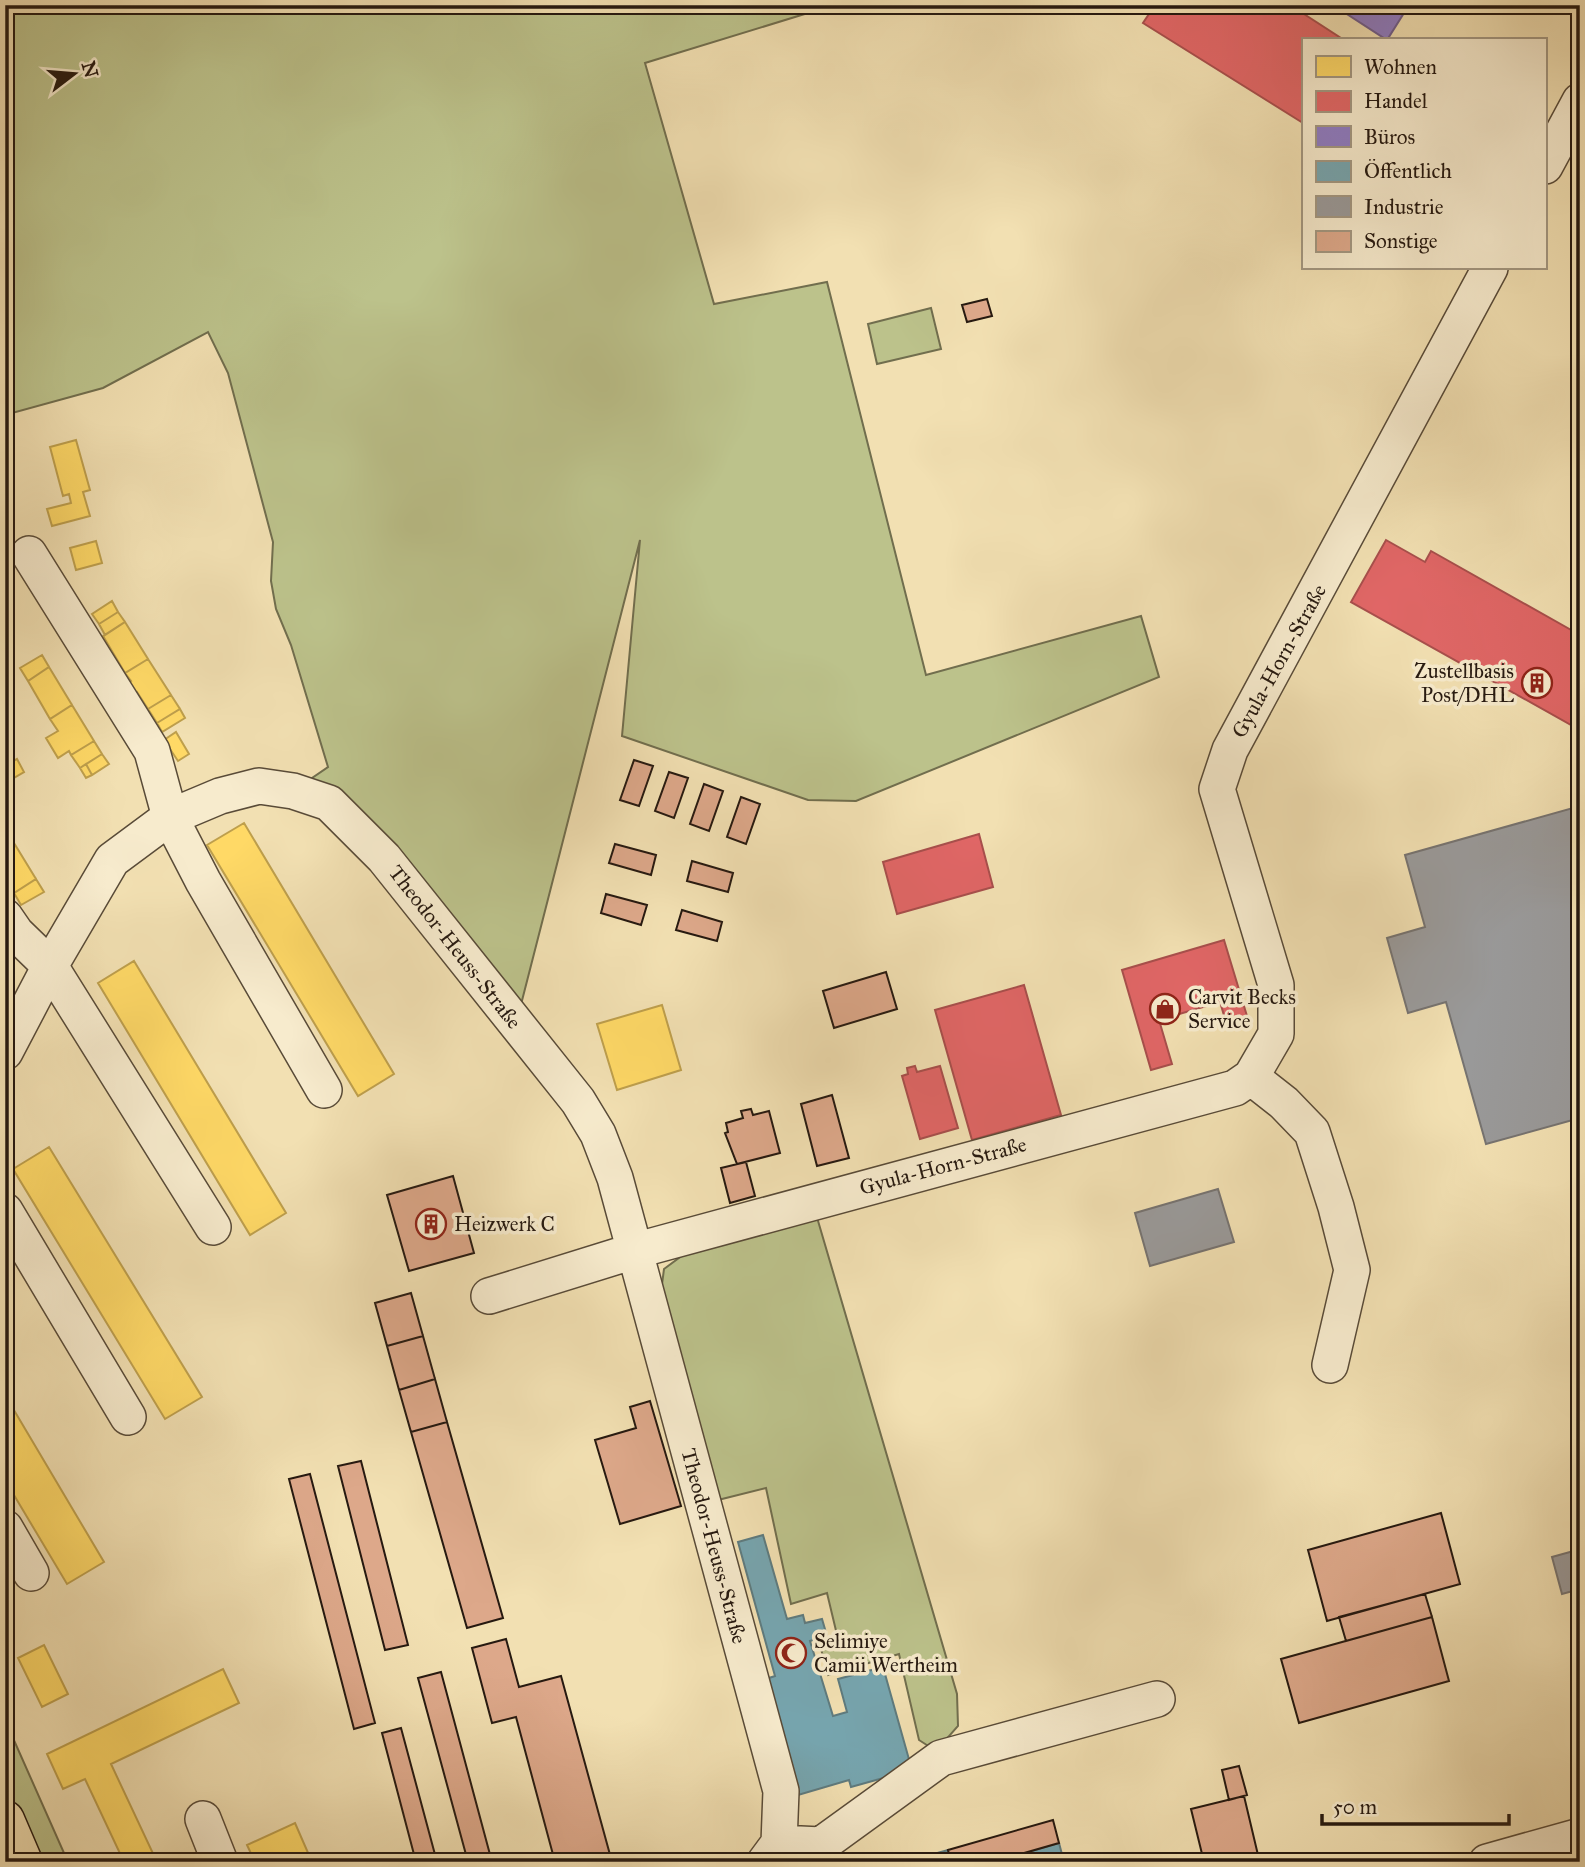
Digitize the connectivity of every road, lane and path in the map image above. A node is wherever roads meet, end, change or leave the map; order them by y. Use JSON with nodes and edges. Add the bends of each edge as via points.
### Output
{"nodes":[{"id":1,"x":1580,"y":101,"type":"edge"},
{"id":2,"x":1546,"y":164,"type":"edge"},
{"id":3,"x":1489,"y":270,"type":"edge"},
{"id":4,"x":29,"y":554,"type":"dead end"},
{"id":5,"x":170,"y":817,"type":"junction"},
{"id":6,"x":5,"y":917,"type":"edge"},
{"id":7,"x":50,"y":966,"type":"junction"},
{"id":8,"x":5,"y":1052,"type":"edge"},
{"id":9,"x":1251,"y":1077,"type":"junction"},
{"id":10,"x":324,"y":1090,"type":"dead end"},
{"id":11,"x":5,"y":1211,"type":"edge"},
{"id":12,"x":213,"y":1227,"type":"dead end"},
{"id":13,"x":634,"y":1251,"type":"junction"},
{"id":14,"x":489,"y":1296,"type":"dead end"},
{"id":15,"x":1330,"y":1365,"type":"dead end"},
{"id":16,"x":128,"y":1417,"type":"dead end"},
{"id":17,"x":5,"y":1528,"type":"edge"},
{"id":18,"x":31,"y":1573,"type":"dead end"},
{"id":19,"x":1157,"y":1699,"type":"dead end"},
{"id":20,"x":202,"y":1819,"type":"dead end"},
{"id":21,"x":5,"y":1820,"type":"edge"},
{"id":22,"x":1580,"y":1836,"type":"edge"},
{"id":23,"x":772,"y":1852,"type":"edge"},
{"id":24,"x":23,"y":1862,"type":"edge"},
{"id":25,"x":220,"y":1862,"type":"edge"},
{"id":26,"x":1487,"y":1862,"type":"edge"}],
"edges":[{"from":1,"to":2,"type":"street"},
{"from":3,"to":9,"type":"street","name":"Gyula-Horn-Straße","via":[[1230,750],[1217,789],[1276,985],[1276,1034]]},
{"from":4,"to":5,"type":"street","via":[[152,751]]},
{"from":5,"to":7,"type":"street","name":"Theodor-Heuss-Straße","via":[[112,860]]},
{"from":5,"to":10,"type":"street"},
{"from":5,"to":13,"type":"street","name":"Theodor-Heuss-Straße","via":[[259,786],[329,803],[384,858],[578,1101],[615,1178]]},
{"from":6,"to":7,"type":"street"},
{"from":7,"to":8,"type":"street","name":"Theodor-Heuss-Straße"},
{"from":7,"to":12,"type":"street"},
{"from":9,"to":13,"type":"street","name":"Gyula-Horn-Straße","via":[[1235,1088]]},
{"from":9,"to":15,"type":"street","via":[[1312,1132],[1339,1219],[1352,1269]]},
{"from":11,"to":16,"type":"street"},
{"from":13,"to":14,"type":"street"},
{"from":13,"to":23,"type":"street","name":"Theodor-Heuss-Straße","via":[[781,1791]]},
{"from":17,"to":18,"type":"street"},
{"from":19,"to":23,"type":"street","name":"Theodor-Heuss-Straße","via":[[941,1758],[821,1845]]},
{"from":20,"to":25,"type":"street"},
{"from":21,"to":24,"type":"main road"},
{"from":22,"to":26,"type":"street"}]}
